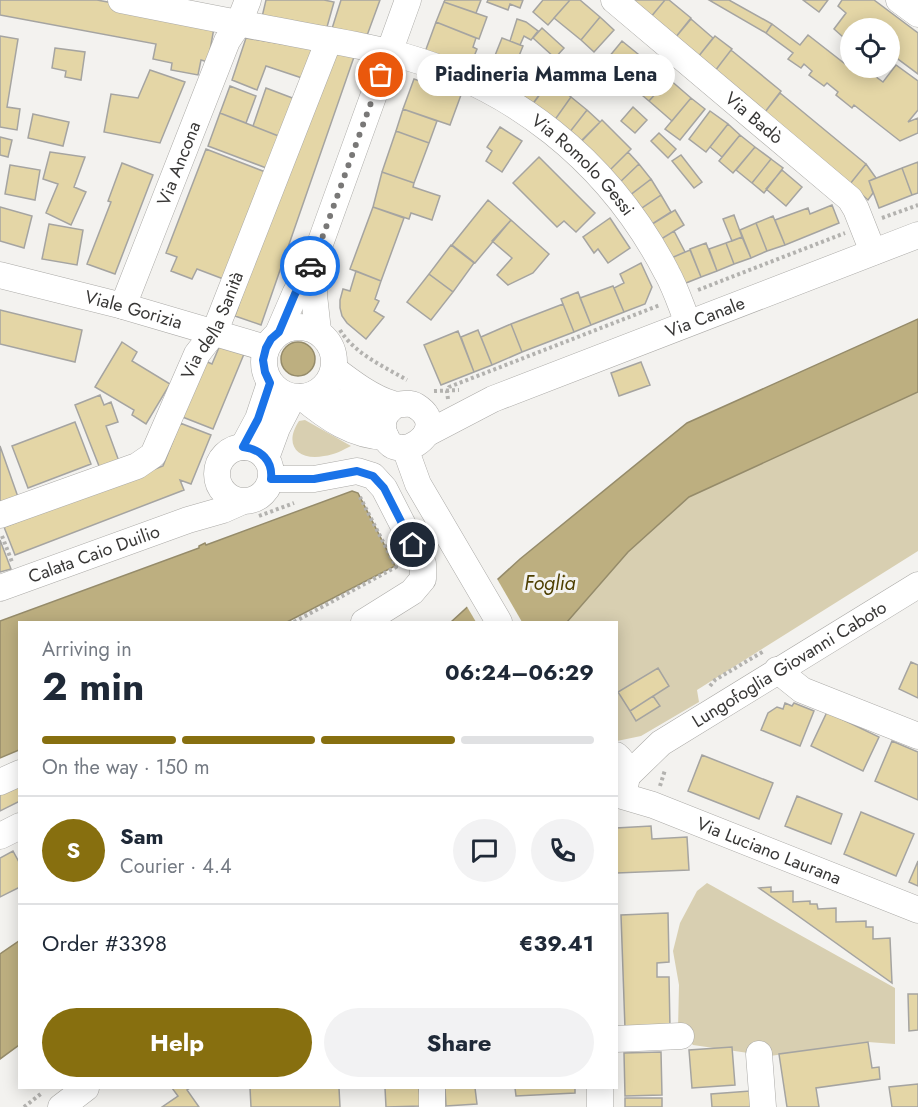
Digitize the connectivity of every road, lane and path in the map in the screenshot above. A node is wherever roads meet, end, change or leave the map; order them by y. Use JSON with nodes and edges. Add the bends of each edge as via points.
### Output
{"nodes":[{"id":1,"x":122,"y":0,"type":"edge"},
{"id":2,"x":408,"y":0,"type":"edge"},
{"id":3,"x":614,"y":0,"type":"edge"},
{"id":4,"x":899,"y":0,"type":"edge"},
{"id":5,"x":244,"y":12,"type":"edge"},
{"id":6,"x":918,"y":14,"type":"edge"},
{"id":7,"x":328,"y":40,"type":"junction"},
{"id":8,"x":389,"y":52,"type":"junction"},
{"id":9,"x":918,"y":234,"type":"edge"},
{"id":10,"x":873,"y":252,"type":"junction"},
{"id":11,"x":316,"y":255,"type":"junction"},
{"id":12,"x":0,"y":275,"type":"edge"},
{"id":13,"x":123,"y":306,"type":"junction"},
{"id":14,"x":686,"y":317,"type":"junction"},
{"id":15,"x":328,"y":330,"type":"junction"},
{"id":16,"x":215,"y":331,"type":"junction"},
{"id":17,"x":273,"y":340,"type":"junction"},
{"id":18,"x":334,"y":361,"type":"junction"},
{"id":19,"x":399,"y":375,"type":"dead end"},
{"id":20,"x":270,"y":383,"type":"junction"},
{"id":21,"x":302,"y":396,"type":"junction"},
{"id":22,"x":493,"y":399,"type":"junction"},
{"id":23,"x":408,"y":405,"type":"junction"},
{"id":24,"x":426,"y":434,"type":"junction"},
{"id":25,"x":391,"y":439,"type":"junction"},
{"id":26,"x":243,"y":447,"type":"junction"},
{"id":27,"x":269,"y":469,"type":"junction"},
{"id":28,"x":218,"y":481,"type":"junction"},
{"id":29,"x":357,"y":491,"type":"dead end"},
{"id":30,"x":297,"y":502,"type":"dead end"},
{"id":31,"x":247,"y":510,"type":"junction"},
{"id":32,"x":0,"y":515,"type":"edge"},
{"id":33,"x":188,"y":520,"type":"junction"},
{"id":34,"x":0,"y":529,"type":"edge"},
{"id":35,"x":10,"y":585,"type":"edge"},
{"id":36,"x":918,"y":585,"type":"edge"},
{"id":37,"x":296,"y":621,"type":"edge"},
{"id":38,"x":366,"y":621,"type":"edge"},
{"id":39,"x":498,"y":621,"type":"edge"},
{"id":40,"x":777,"y":670,"type":"junction"},
{"id":41,"x":918,"y":736,"type":"edge"},
{"id":42,"x":18,"y":774,"type":"edge"},
{"id":43,"x":619,"y":775,"type":"edge"},
{"id":44,"x":0,"y":782,"type":"edge"},
{"id":45,"x":18,"y":827,"type":"edge"},
{"id":46,"x":0,"y":836,"type":"edge"},
{"id":47,"x":918,"y":910,"type":"edge"},
{"id":48,"x":681,"y":1036,"type":"dead end"},
{"id":49,"x":618,"y":1039,"type":"edge"},
{"id":50,"x":759,"y":1054,"type":"dead end"},
{"id":51,"x":49,"y":1089,"type":"edge"},
{"id":52,"x":85,"y":1089,"type":"edge"},
{"id":53,"x":432,"y":1089,"type":"edge"},
{"id":54,"x":600,"y":1089,"type":"edge"},
{"id":55,"x":24,"y":1107,"type":"edge"},
{"id":56,"x":61,"y":1107,"type":"edge"},
{"id":57,"x":432,"y":1107,"type":"edge"},
{"id":58,"x":600,"y":1107,"type":"edge"},
{"id":59,"x":763,"y":1107,"type":"edge"}],
"edges":[{"from":1,"to":5,"type":"street","name":"Via Romolo Gessi"},
{"from":2,"to":8,"type":"street"},
{"from":3,"to":10,"type":"street","name":"Via Badò","via":[[850,199]]},
{"from":4,"to":6,"type":"street"},
{"from":5,"to":7,"type":"street","name":"Via Romolo Gessi"},
{"from":5,"to":13,"type":"street","name":"Via Ancona","via":[[227,41]]},
{"from":7,"to":8,"type":"street","name":"Via Romolo Gessi"},
{"from":7,"to":16,"type":"street","name":"Via della Sanità"},
{"from":8,"to":11,"type":"street"},
{"from":8,"to":14,"type":"street","name":"Via Romolo Gessi","via":[[455,74],[496,94],[571,146],[629,211],[668,274]]},
{"from":9,"to":10,"type":"street","name":"Via Canale"},
{"from":10,"to":14,"type":"street","name":"Via Canale"},
{"from":11,"to":15,"type":"street","via":[[314,295]]},
{"from":11,"to":17,"type":"street"},
{"from":12,"to":13,"type":"street","name":"Viale Gorizia"},
{"from":13,"to":16,"type":"street","name":"Viale Gorizia"},
{"from":14,"to":22,"type":"street","name":"Via Canale"},
{"from":15,"to":17,"type":"street","name":"Viale Gorizia","via":[[299,326]]},
{"from":15,"to":18,"type":"street"},
{"from":15,"to":19,"type":"path"},
{"from":16,"to":17,"type":"street","name":"Viale Gorizia"},
{"from":16,"to":32,"type":"street","name":"Via della Sanità","via":[[197,354],[153,455],[137,466]]},
{"from":17,"to":20,"type":"street","via":[[264,366]]},
{"from":18,"to":21,"type":"street","via":[[326,385]]},
{"from":18,"to":23,"type":"street","via":[[361,388]]},
{"from":20,"to":21,"type":"street","via":[[276,389]]},
{"from":20,"to":26,"type":"street"},
{"from":21,"to":25,"type":"street","via":[[333,399],[350,407]]},
{"from":21,"to":27,"type":"street","name":"Calata Caio Duilio","via":[[278,428]]},
{"from":22,"to":23,"type":"street","name":"Via Canale"},
{"from":22,"to":24,"type":"street","name":"Via Canale"},
{"from":23,"to":24,"type":"street","via":[[427,420]]},
{"from":23,"to":25,"type":"street","via":[[385,416]]},
{"from":24,"to":25,"type":"street","via":[[418,444]]},
{"from":25,"to":39,"type":"street"},
{"from":26,"to":27,"type":"street","via":[[256,450]]},
{"from":26,"to":28,"type":"street","via":[[222,458]]},
{"from":27,"to":31,"type":"street","name":"Calata Caio Duilio","via":[[268,489],[251,501]]},
{"from":27,"to":38,"type":"street","via":[[314,479],[357,471],[373,476],[384,488],[423,564],[423,579],[412,592]]},
{"from":28,"to":31,"type":"street","via":[[226,495]]},
{"from":28,"to":33,"type":"street"},
{"from":29,"to":37,"type":"path","via":[[396,567]]},
{"from":30,"to":31,"type":"path"},
{"from":31,"to":33,"type":"street","name":"Calata Caio Duilio"},
{"from":33,"to":35,"type":"street","name":"Calata Caio Duilio"},
{"from":34,"to":35,"type":"path"},
{"from":36,"to":40,"type":"street","name":"Lungofoglia Giovanni Caboto"},
{"from":40,"to":41,"type":"street","via":[[802,690]]},
{"from":40,"to":43,"type":"street","name":"Lungofoglia Giovanni Caboto","via":[[661,742]]},
{"from":42,"to":44,"type":"street"},
{"from":43,"to":47,"type":"street","name":"Via Luciano Laurana","via":[[653,805]]},
{"from":45,"to":46,"type":"street"},
{"from":48,"to":49,"type":"street"},
{"from":50,"to":59,"type":"street"},
{"from":51,"to":55,"type":"path"},
{"from":52,"to":56,"type":"street"},
{"from":53,"to":57,"type":"street"},
{"from":54,"to":58,"type":"street"}]}
